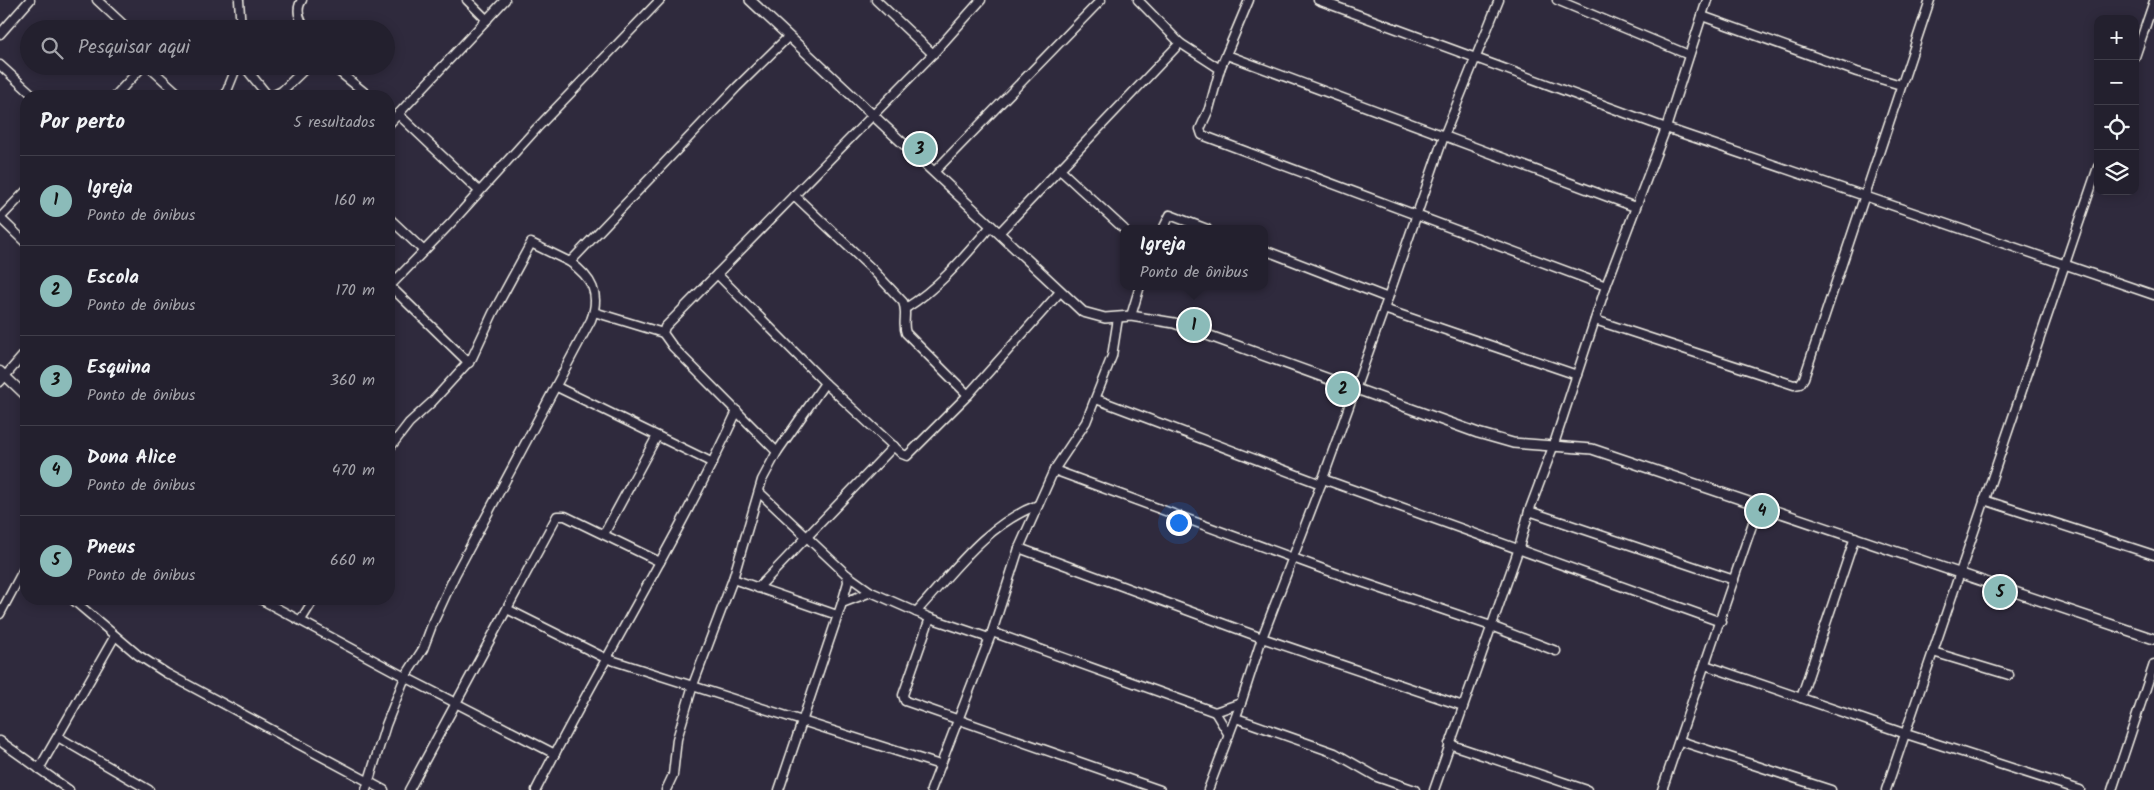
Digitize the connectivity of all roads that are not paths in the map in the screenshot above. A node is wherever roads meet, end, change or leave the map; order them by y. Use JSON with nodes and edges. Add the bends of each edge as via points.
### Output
{"nodes":[{"id":1,"x":30,"y":0,"type":"edge"},
{"id":2,"x":97,"y":0,"type":"edge"},
{"id":3,"x":239,"y":0,"type":"edge"},
{"id":4,"x":302,"y":0,"type":"edge"},
{"id":5,"x":468,"y":0,"type":"edge"},
{"id":6,"x":505,"y":0,"type":"edge"},
{"id":7,"x":660,"y":0,"type":"edge"},
{"id":8,"x":750,"y":0,"type":"edge"},
{"id":9,"x":876,"y":0,"type":"edge"},
{"id":10,"x":981,"y":0,"type":"edge"},
{"id":11,"x":1101,"y":0,"type":"edge"},
{"id":12,"x":1138,"y":0,"type":"edge"},
{"id":13,"x":1249,"y":0,"type":"edge"},
{"id":14,"x":1318,"y":0,"type":"edge"},
{"id":15,"x":1499,"y":0,"type":"edge"},
{"id":16,"x":1557,"y":0,"type":"edge"},
{"id":17,"x":1707,"y":0,"type":"edge"},
{"id":18,"x":1930,"y":0,"type":"edge"},
{"id":19,"x":2154,"y":2,"type":"edge"},
{"id":20,"x":1702,"y":16,"type":"junction"},
{"id":21,"x":118,"y":20,"type":"edge"},
{"id":22,"x":240,"y":20,"type":"edge"},
{"id":23,"x":301,"y":20,"type":"edge"},
{"id":24,"x":487,"y":20,"type":"junction"},
{"id":25,"x":0,"y":34,"type":"edge"},
{"id":26,"x":788,"y":37,"type":"junction"},
{"id":27,"x":1180,"y":43,"type":"junction"},
{"id":28,"x":2139,"y":45,"type":"edge"},
{"id":29,"x":933,"y":54,"type":"junction"},
{"id":30,"x":1227,"y":55,"type":"junction"},
{"id":31,"x":1689,"y":55,"type":"junction"},
{"id":32,"x":1475,"y":57,"type":"junction"},
{"id":33,"x":0,"y":65,"type":"edge"},
{"id":34,"x":1220,"y":69,"type":"junction"},
{"id":35,"x":135,"y":75,"type":"edge"},
{"id":36,"x":158,"y":75,"type":"edge"},
{"id":37,"x":231,"y":75,"type":"edge"},
{"id":38,"x":233,"y":75,"type":"edge"},
{"id":39,"x":251,"y":75,"type":"edge"},
{"id":40,"x":299,"y":75,"type":"edge"},
{"id":41,"x":343,"y":75,"type":"edge"},
{"id":42,"x":232,"y":78,"type":"junction"},
{"id":43,"x":1901,"y":86,"type":"junction"},
{"id":44,"x":27,"y":90,"type":"edge"},
{"id":45,"x":121,"y":90,"type":"edge"},
{"id":46,"x":174,"y":90,"type":"edge"},
{"id":47,"x":227,"y":90,"type":"edge"},
{"id":48,"x":263,"y":90,"type":"edge"},
{"id":49,"x":283,"y":90,"type":"edge"},
{"id":50,"x":362,"y":90,"type":"edge"},
{"id":51,"x":395,"y":114,"type":"edge"},
{"id":52,"x":872,"y":115,"type":"junction"},
{"id":53,"x":395,"y":120,"type":"edge"},
{"id":54,"x":1666,"y":128,"type":"junction"},
{"id":55,"x":1444,"y":136,"type":"junction"},
{"id":56,"x":1060,"y":170,"type":"junction"},
{"id":57,"x":934,"y":172,"type":"junction"},
{"id":58,"x":2094,"y":179,"type":"edge"},
{"id":59,"x":478,"y":190,"type":"junction"},
{"id":60,"x":794,"y":195,"type":"junction"},
{"id":61,"x":1865,"y":196,"type":"junction"},
{"id":62,"x":20,"y":197,"type":"edge"},
{"id":63,"x":1636,"y":207,"type":"junction"},
{"id":64,"x":1417,"y":216,"type":"junction"},
{"id":65,"x":0,"y":218,"type":"edge"},
{"id":66,"x":395,"y":224,"type":"edge"},
{"id":67,"x":1120,"y":225,"type":"edge"},
{"id":68,"x":1165,"y":225,"type":"edge"},
{"id":69,"x":1196,"y":225,"type":"edge"},
{"id":70,"x":991,"y":226,"type":"junction"},
{"id":71,"x":999,"y":233,"type":"junction"},
{"id":72,"x":20,"y":237,"type":"edge"},
{"id":73,"x":424,"y":251,"type":"junction"},
{"id":74,"x":1268,"y":252,"type":"edge"},
{"id":75,"x":570,"y":262,"type":"junction"},
{"id":76,"x":2064,"y":265,"type":"junction"},
{"id":77,"x":717,"y":274,"type":"junction"},
{"id":78,"x":395,"y":281,"type":"edge"},
{"id":79,"x":1606,"y":286,"type":"junction"},
{"id":80,"x":1139,"y":290,"type":"edge"},
{"id":81,"x":1060,"y":292,"type":"junction"},
{"id":82,"x":395,"y":293,"type":"edge"},
{"id":83,"x":2154,"y":295,"type":"edge"},
{"id":84,"x":1388,"y":298,"type":"junction"},
{"id":85,"x":906,"y":308,"type":"junction"},
{"id":86,"x":1384,"y":309,"type":"junction"},
{"id":87,"x":594,"y":312,"type":"junction"},
{"id":88,"x":1131,"y":316,"type":"junction"},
{"id":89,"x":1118,"y":318,"type":"junction"},
{"id":90,"x":1595,"y":320,"type":"junction"},
{"id":91,"x":663,"y":333,"type":"junction"},
{"id":92,"x":20,"y":358,"type":"edge"},
{"id":93,"x":469,"y":362,"type":"junction"},
{"id":94,"x":1577,"y":375,"type":"junction"},
{"id":95,"x":1,"y":376,"type":"edge"},
{"id":96,"x":825,"y":383,"type":"junction"},
{"id":97,"x":557,"y":386,"type":"junction"},
{"id":98,"x":1354,"y":388,"type":"junction"},
{"id":99,"x":20,"y":391,"type":"edge"},
{"id":100,"x":968,"y":395,"type":"junction"},
{"id":101,"x":1096,"y":399,"type":"junction"},
{"id":102,"x":737,"y":411,"type":"junction"},
{"id":103,"x":657,"y":436,"type":"junction"},
{"id":104,"x":395,"y":441,"type":"edge"},
{"id":105,"x":894,"y":446,"type":"junction"},
{"id":106,"x":1553,"y":447,"type":"junction"},
{"id":107,"x":777,"y":452,"type":"junction"},
{"id":108,"x":713,"y":463,"type":"junction"},
{"id":109,"x":1054,"y":470,"type":"junction"},
{"id":110,"x":1322,"y":481,"type":"junction"},
{"id":111,"x":759,"y":492,"type":"junction"},
{"id":112,"x":1984,"y":500,"type":"junction"},
{"id":113,"x":1038,"y":505,"type":"junction"},
{"id":114,"x":1759,"y":506,"type":"junction"},
{"id":115,"x":1529,"y":511,"type":"junction"},
{"id":116,"x":604,"y":534,"type":"junction"},
{"id":117,"x":809,"y":537,"type":"junction"},
{"id":118,"x":1855,"y":537,"type":"junction"},
{"id":119,"x":1019,"y":548,"type":"junction"},
{"id":120,"x":1518,"y":548,"type":"junction"},
{"id":121,"x":2154,"y":555,"type":"edge"},
{"id":122,"x":1292,"y":558,"type":"junction"},
{"id":123,"x":660,"y":562,"type":"junction"},
{"id":124,"x":1960,"y":573,"type":"junction"},
{"id":125,"x":847,"y":574,"type":"junction"},
{"id":126,"x":20,"y":579,"type":"edge"},
{"id":127,"x":733,"y":580,"type":"junction"},
{"id":128,"x":1734,"y":580,"type":"junction"},
{"id":129,"x":758,"y":588,"type":"junction"},
{"id":130,"x":871,"y":592,"type":"junction"},
{"id":131,"x":842,"y":604,"type":"junction"},
{"id":132,"x":81,"y":605,"type":"edge"},
{"id":133,"x":272,"y":605,"type":"edge"},
{"id":134,"x":310,"y":605,"type":"edge"},
{"id":135,"x":507,"y":609,"type":"junction"},
{"id":136,"x":916,"y":612,"type":"junction"},
{"id":137,"x":0,"y":614,"type":"edge"},
{"id":138,"x":837,"y":616,"type":"junction"},
{"id":139,"x":930,"y":618,"type":"junction"},
{"id":140,"x":301,"y":620,"type":"junction"},
{"id":141,"x":1721,"y":622,"type":"junction"},
{"id":142,"x":1491,"y":626,"type":"junction"},
{"id":143,"x":990,"y":635,"type":"junction"},
{"id":144,"x":115,"y":636,"type":"junction"},
{"id":145,"x":1262,"y":638,"type":"junction"},
{"id":146,"x":2154,"y":639,"type":"edge"},
{"id":147,"x":1556,"y":651,"type":"dead end"},
{"id":148,"x":1933,"y":652,"type":"junction"},
{"id":149,"x":605,"y":658,"type":"junction"},
{"id":150,"x":2154,"y":664,"type":"edge"},
{"id":151,"x":1705,"y":665,"type":"junction"},
{"id":152,"x":2009,"y":675,"type":"dead end"},
{"id":153,"x":405,"y":677,"type":"junction"},
{"id":154,"x":693,"y":685,"type":"junction"},
{"id":155,"x":1801,"y":698,"type":"junction"},
{"id":156,"x":1241,"y":703,"type":"junction"},
{"id":157,"x":457,"y":704,"type":"junction"},
{"id":158,"x":1463,"y":706,"type":"junction"},
{"id":159,"x":1214,"y":712,"type":"junction"},
{"id":160,"x":1236,"y":718,"type":"junction"},
{"id":161,"x":956,"y":720,"type":"junction"},
{"id":162,"x":803,"y":721,"type":"junction"},
{"id":163,"x":1906,"y":734,"type":"junction"},
{"id":164,"x":1229,"y":735,"type":"junction"},
{"id":165,"x":58,"y":738,"type":"junction"},
{"id":166,"x":0,"y":741,"type":"edge"},
{"id":167,"x":1680,"y":741,"type":"junction"},
{"id":168,"x":1449,"y":744,"type":"junction"},
{"id":169,"x":555,"y":754,"type":"junction"},
{"id":170,"x":940,"y":765,"type":"junction"},
{"id":171,"x":39,"y":769,"type":"junction"},
{"id":172,"x":368,"y":782,"type":"junction"},
{"id":173,"x":69,"y":790,"type":"edge"},
{"id":174,"x":149,"y":790,"type":"edge"},
{"id":175,"x":366,"y":790,"type":"edge"},
{"id":176,"x":384,"y":790,"type":"edge"},
{"id":177,"x":409,"y":790,"type":"edge"},
{"id":178,"x":536,"y":790,"type":"edge"},
{"id":179,"x":666,"y":790,"type":"edge"},
{"id":180,"x":779,"y":790,"type":"edge"},
{"id":181,"x":931,"y":790,"type":"edge"},
{"id":182,"x":1160,"y":790,"type":"edge"},
{"id":183,"x":1208,"y":790,"type":"edge"},
{"id":184,"x":1415,"y":790,"type":"edge"},
{"id":185,"x":1434,"y":790,"type":"edge"},
{"id":186,"x":1587,"y":790,"type":"edge"},
{"id":187,"x":1662,"y":790,"type":"edge"},
{"id":188,"x":1831,"y":790,"type":"edge"},
{"id":189,"x":1886,"y":790,"type":"edge"},
{"id":190,"x":2080,"y":790,"type":"edge"},
{"id":191,"x":2112,"y":790,"type":"edge"}],
"edges":[{"from":1,"to":25,"type":"street"},
{"from":2,"to":21,"type":"street"},
{"from":3,"to":22,"type":"street"},
{"from":4,"to":23,"type":"street","via":[[298,5]]},
{"from":5,"to":24,"type":"street"},
{"from":6,"to":24,"type":"street"},
{"from":7,"to":59,"type":"street"},
{"from":8,"to":26,"type":"street"},
{"from":9,"to":29,"type":"street"},
{"from":10,"to":29,"type":"street"},
{"from":11,"to":57,"type":"street"},
{"from":12,"to":27,"type":"street"},
{"from":13,"to":30,"type":"street"},
{"from":14,"to":32,"type":"street"},
{"from":15,"to":32,"type":"street"},
{"from":16,"to":31,"type":"street"},
{"from":17,"to":20,"type":"street"},
{"from":18,"to":43,"type":"street"},
{"from":19,"to":28,"type":"street"},
{"from":20,"to":31,"type":"street"},
{"from":20,"to":43,"type":"street"},
{"from":24,"to":51,"type":"street"},
{"from":26,"to":52,"type":"street"},
{"from":26,"to":75,"type":"street"},
{"from":27,"to":34,"type":"street"},
{"from":27,"to":56,"type":"street"},
{"from":29,"to":52,"type":"street"},
{"from":30,"to":34,"type":"street"},
{"from":30,"to":55,"type":"street"},
{"from":31,"to":54,"type":"street"},
{"from":32,"to":54,"type":"street"},
{"from":32,"to":55,"type":"street"},
{"from":33,"to":44,"type":"street"},
{"from":34,"to":64,"type":"street","via":[[1200,129],[1202,135]]},
{"from":35,"to":45,"type":"street"},
{"from":36,"to":46,"type":"street"},
{"from":37,"to":42,"type":"street"},
{"from":38,"to":42,"type":"street"},
{"from":39,"to":48,"type":"street"},
{"from":40,"to":49,"type":"street"},
{"from":41,"to":50,"type":"street"},
{"from":42,"to":47,"type":"street"},
{"from":43,"to":61,"type":"street"},
{"from":52,"to":57,"type":"street"},
{"from":52,"to":60,"type":"street"},
{"from":53,"to":59,"type":"street"},
{"from":54,"to":61,"type":"street"},
{"from":54,"to":63,"type":"street"},
{"from":55,"to":63,"type":"street"},
{"from":55,"to":64,"type":"street"},
{"from":56,"to":67,"type":"street"},
{"from":56,"to":71,"type":"street"},
{"from":57,"to":70,"type":"street"},
{"from":58,"to":76,"type":"street"},
{"from":59,"to":73,"type":"street"},
{"from":60,"to":77,"type":"street"},
{"from":60,"to":85,"type":"street","via":[[873,270]]},
{"from":61,"to":76,"type":"street"},
{"from":61,"to":90,"type":"street","via":[[1800,384],[1794,385]]},
{"from":62,"to":65,"type":"street"},
{"from":63,"to":79,"type":"street"},
{"from":64,"to":79,"type":"street"},
{"from":64,"to":84,"type":"street"},
{"from":65,"to":72,"type":"street"},
{"from":66,"to":73,"type":"street"},
{"from":68,"to":69,"type":"street","via":[[1170,215]]},
{"from":70,"to":71,"type":"street"},
{"from":70,"to":85,"type":"street","via":[[960,263],[933,289]]},
{"from":71,"to":81,"type":"street"},
{"from":73,"to":78,"type":"street"},
{"from":74,"to":84,"type":"street"},
{"from":75,"to":87,"type":"street","via":[[589,278],[595,289]]},
{"from":75,"to":93,"type":"street","via":[[531,243]]},
{"from":76,"to":83,"type":"street"},
{"from":76,"to":112,"type":"street"},
{"from":77,"to":91,"type":"street"},
{"from":77,"to":96,"type":"street"},
{"from":79,"to":90,"type":"street"},
{"from":80,"to":88,"type":"street"},
{"from":81,"to":89,"type":"street","via":[[1083,312]]},
{"from":81,"to":100,"type":"street"},
{"from":82,"to":93,"type":"street"},
{"from":84,"to":86,"type":"street"},
{"from":85,"to":100,"type":"street","via":[[906,333]]},
{"from":86,"to":94,"type":"street"},
{"from":86,"to":98,"type":"street"},
{"from":87,"to":91,"type":"street"},
{"from":87,"to":97,"type":"street","via":[[586,334]]},
{"from":88,"to":89,"type":"street"},
{"from":88,"to":98,"type":"street","via":[[1183,326]]},
{"from":89,"to":101,"type":"street","via":[[1112,356]]},
{"from":90,"to":94,"type":"street"},
{"from":91,"to":102,"type":"street"},
{"from":92,"to":95,"type":"street"},
{"from":93,"to":104,"type":"street"},
{"from":94,"to":106,"type":"street"},
{"from":95,"to":99,"type":"street"},
{"from":96,"to":105,"type":"street"},
{"from":96,"to":107,"type":"street"},
{"from":97,"to":103,"type":"street"},
{"from":97,"to":153,"type":"street","via":[[455,575],[423,650]]},
{"from":98,"to":106,"type":"street","via":[[1478,433],[1513,443]]},
{"from":98,"to":110,"type":"street"},
{"from":100,"to":105,"type":"street","via":[[909,455],[904,455]]},
{"from":101,"to":109,"type":"street","via":[[1086,422]]},
{"from":101,"to":110,"type":"street"},
{"from":102,"to":107,"type":"street"},
{"from":102,"to":108,"type":"street"},
{"from":103,"to":108,"type":"street"},
{"from":103,"to":116,"type":"street"},
{"from":105,"to":117,"type":"street"},
{"from":106,"to":114,"type":"street","via":[[1592,449]]},
{"from":106,"to":115,"type":"street"},
{"from":107,"to":111,"type":"street","via":[[765,471]]},
{"from":108,"to":123,"type":"street"},
{"from":109,"to":113,"type":"street"},
{"from":109,"to":122,"type":"street"},
{"from":110,"to":120,"type":"street"},
{"from":110,"to":122,"type":"street"},
{"from":111,"to":117,"type":"street"},
{"from":111,"to":127,"type":"street"},
{"from":112,"to":121,"type":"street"},
{"from":112,"to":124,"type":"street"},
{"from":113,"to":119,"type":"street"},
{"from":113,"to":136,"type":"street","via":[[992,530]]},
{"from":114,"to":118,"type":"street"},
{"from":114,"to":128,"type":"street"},
{"from":115,"to":120,"type":"street"},
{"from":115,"to":128,"type":"street"},
{"from":116,"to":123,"type":"street"},
{"from":116,"to":135,"type":"street","via":[[565,516],[557,516]]},
{"from":117,"to":125,"type":"street"},
{"from":117,"to":129,"type":"street"},
{"from":118,"to":124,"type":"street"},
{"from":118,"to":155,"type":"street"},
{"from":119,"to":143,"type":"street"},
{"from":119,"to":145,"type":"street"},
{"from":120,"to":141,"type":"street"},
{"from":120,"to":142,"type":"street"},
{"from":122,"to":142,"type":"street"},
{"from":122,"to":145,"type":"street"},
{"from":123,"to":149,"type":"street"},
{"from":124,"to":146,"type":"street"},
{"from":124,"to":148,"type":"street"},
{"from":125,"to":130,"type":"street"},
{"from":125,"to":131,"type":"street"},
{"from":126,"to":137,"type":"street"},
{"from":127,"to":129,"type":"street"},
{"from":127,"to":154,"type":"street"},
{"from":128,"to":141,"type":"street"},
{"from":129,"to":138,"type":"street"},
{"from":130,"to":131,"type":"street"},
{"from":130,"to":136,"type":"street"},
{"from":131,"to":138,"type":"street"},
{"from":132,"to":144,"type":"street"},
{"from":133,"to":140,"type":"street"},
{"from":134,"to":140,"type":"street"},
{"from":135,"to":149,"type":"street"},
{"from":135,"to":157,"type":"street"},
{"from":136,"to":139,"type":"street"},
{"from":138,"to":162,"type":"street"},
{"from":139,"to":143,"type":"street"},
{"from":139,"to":161,"type":"street","via":[[902,697],[904,701]]},
{"from":140,"to":153,"type":"street"},
{"from":141,"to":151,"type":"street"},
{"from":142,"to":147,"type":"street"},
{"from":142,"to":158,"type":"street"},
{"from":143,"to":159,"type":"street"},
{"from":143,"to":161,"type":"street"},
{"from":144,"to":165,"type":"street"},
{"from":144,"to":172,"type":"street","via":[[180,682]]},
{"from":145,"to":156,"type":"street"},
{"from":145,"to":158,"type":"street"},
{"from":148,"to":152,"type":"street"},
{"from":148,"to":163,"type":"street"},
{"from":149,"to":154,"type":"street"},
{"from":149,"to":169,"type":"street"},
{"from":150,"to":191,"type":"street"},
{"from":151,"to":155,"type":"street"},
{"from":151,"to":167,"type":"street"},
{"from":153,"to":157,"type":"street"},
{"from":153,"to":172,"type":"street"},
{"from":154,"to":162,"type":"street"},
{"from":154,"to":179,"type":"street","via":[[677,739],[673,775]]},
{"from":155,"to":163,"type":"street"},
{"from":156,"to":159,"type":"street"},
{"from":156,"to":160,"type":"street"},
{"from":157,"to":169,"type":"street"},
{"from":157,"to":177,"type":"street"},
{"from":158,"to":168,"type":"street"},
{"from":159,"to":164,"type":"street"},
{"from":160,"to":164,"type":"street"},
{"from":160,"to":184,"type":"street","via":[[1335,753],[1376,777]]},
{"from":161,"to":170,"type":"street"},
{"from":161,"to":182,"type":"street"},
{"from":162,"to":170,"type":"street"},
{"from":162,"to":180,"type":"street"},
{"from":163,"to":189,"type":"street"},
{"from":163,"to":190,"type":"street"},
{"from":164,"to":183,"type":"street"},
{"from":165,"to":171,"type":"street"},
{"from":165,"to":174,"type":"street"},
{"from":166,"to":171,"type":"street"},
{"from":167,"to":187,"type":"street"},
{"from":167,"to":188,"type":"street"},
{"from":168,"to":185,"type":"street"},
{"from":168,"to":186,"type":"street"},
{"from":169,"to":178,"type":"street"},
{"from":170,"to":181,"type":"street"},
{"from":171,"to":173,"type":"street"},
{"from":172,"to":175,"type":"street"},
{"from":172,"to":176,"type":"street"}]}
